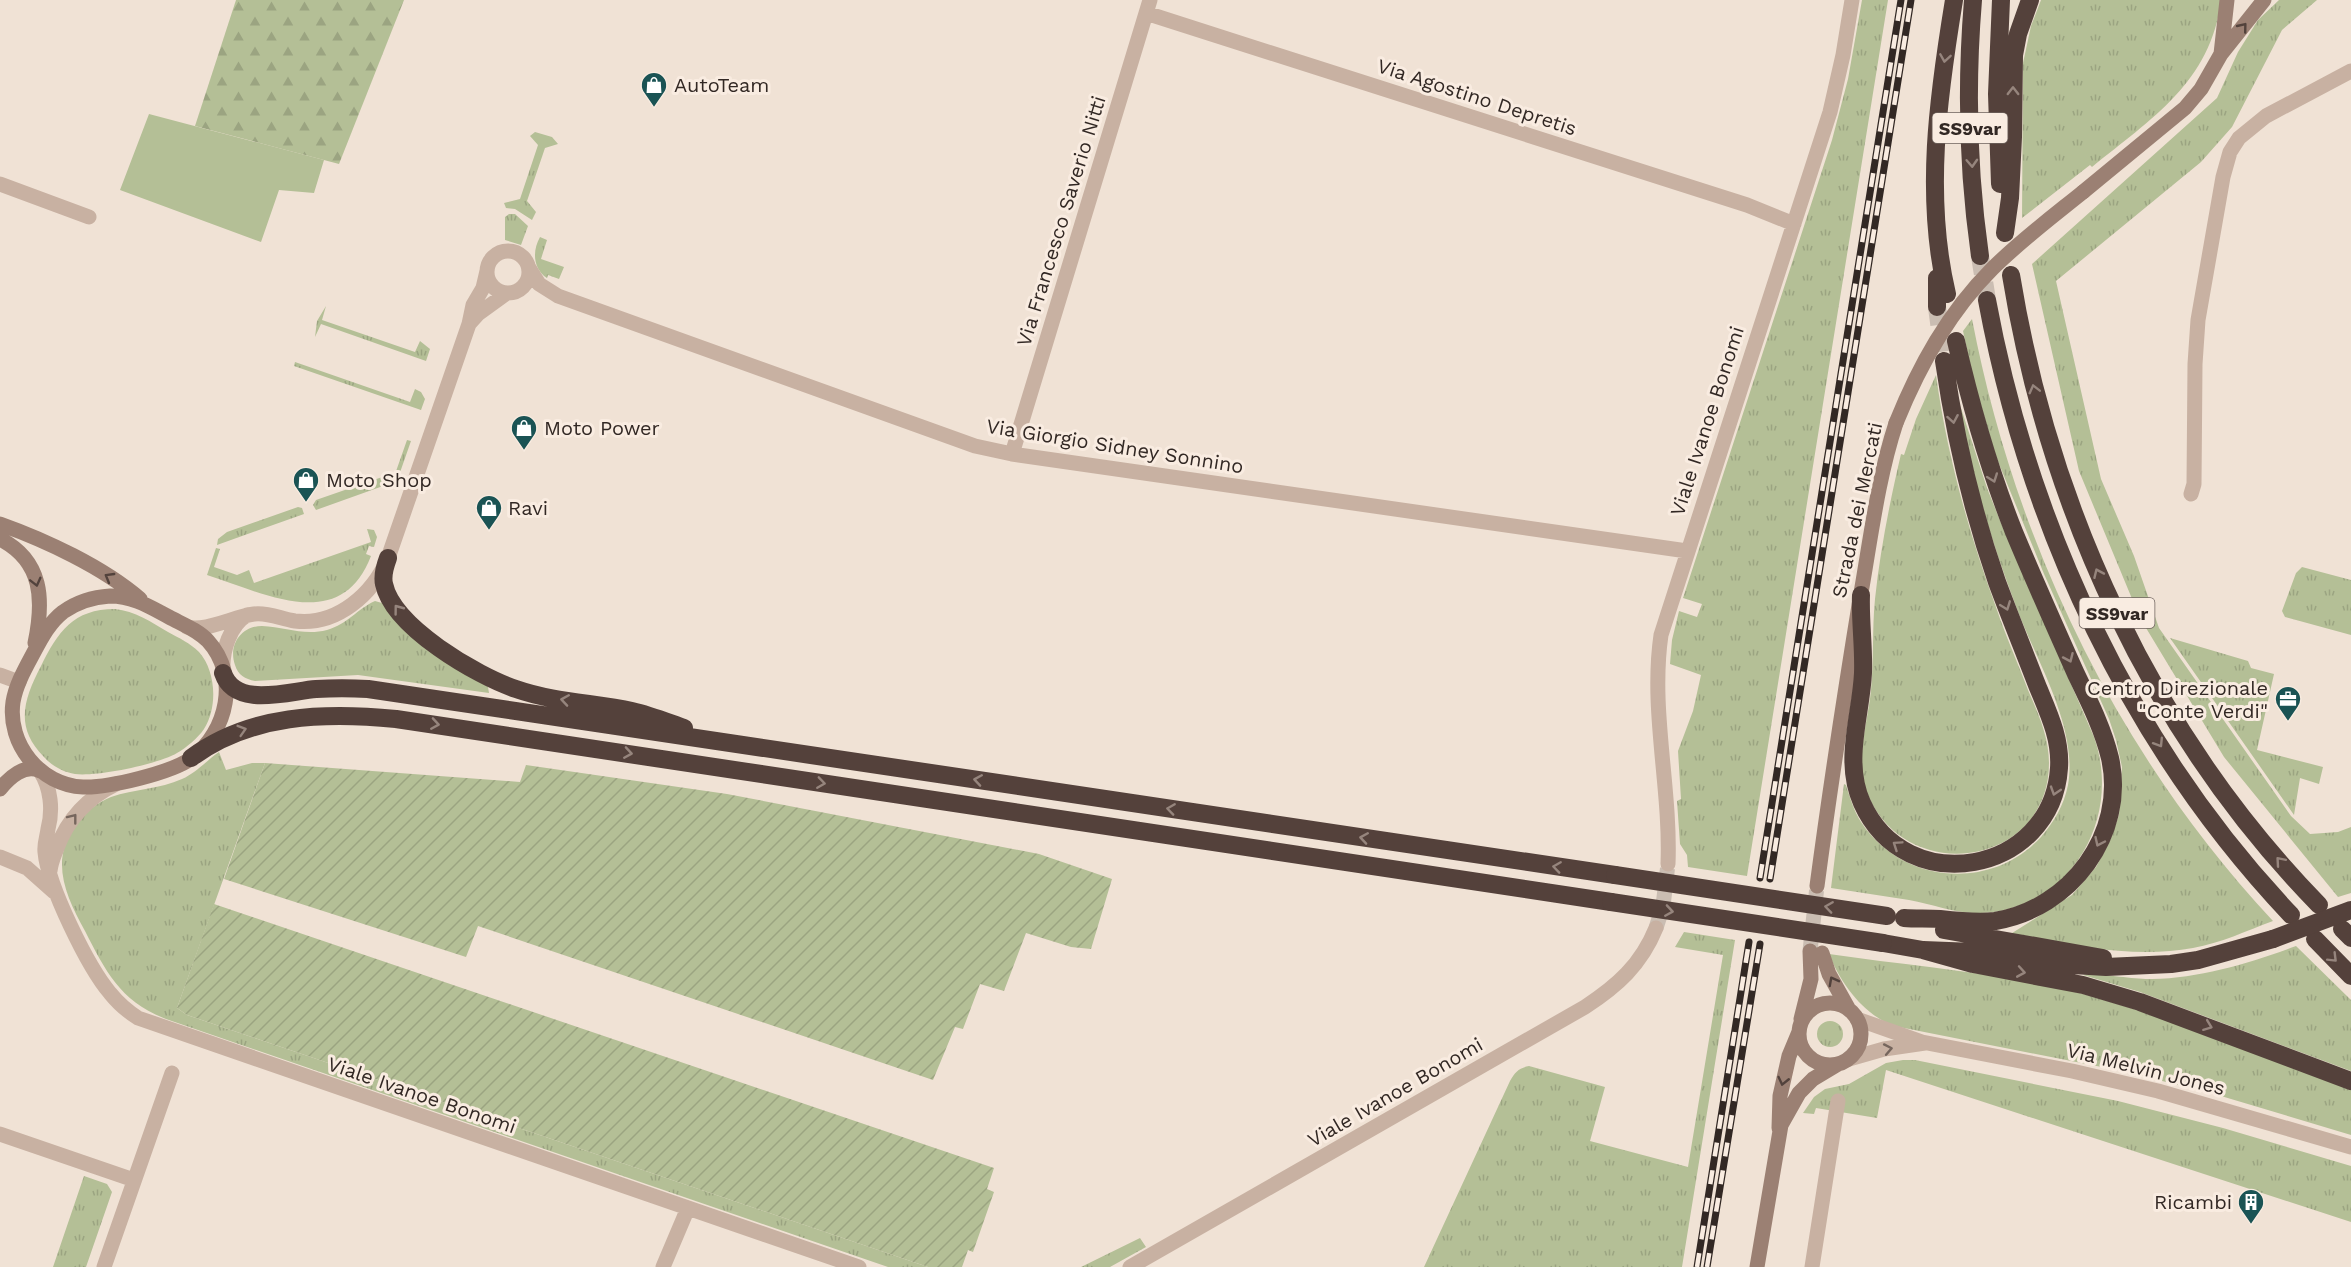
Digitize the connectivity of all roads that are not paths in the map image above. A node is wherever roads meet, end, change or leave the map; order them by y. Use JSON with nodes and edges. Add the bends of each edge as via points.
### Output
{"nodes":[{"id":1,"x":1852,"y":0,"type":"edge"},
{"id":2,"x":1954,"y":0,"type":"edge"},
{"id":3,"x":1973,"y":0,"type":"edge"},
{"id":4,"x":2001,"y":0,"type":"edge"},
{"id":5,"x":2030,"y":0,"type":"edge"},
{"id":6,"x":2227,"y":0,"type":"edge"},
{"id":7,"x":2265,"y":0,"type":"edge"},
{"id":8,"x":1148,"y":7,"type":"edge"},
{"id":9,"x":2222,"y":54,"type":"junction"},
{"id":10,"x":2351,"y":71,"type":"edge"},
{"id":11,"x":0,"y":184,"type":"edge"},
{"id":12,"x":89,"y":217,"type":"dead end"},
{"id":13,"x":1794,"y":224,"type":"junction"},
{"id":14,"x":1980,"y":256,"type":"tunnel mouth"},
{"id":15,"x":528,"y":268,"type":"junction"},
{"id":16,"x":487,"y":271,"type":"junction"},
{"id":17,"x":2011,"y":275,"type":"dead end"},
{"id":18,"x":510,"y":293,"type":"junction"},
{"id":19,"x":558,"y":296,"type":"junction"},
{"id":20,"x":1987,"y":300,"type":"tunnel mouth"},
{"id":21,"x":1942,"y":301,"type":"tunnel mouth"},
{"id":22,"x":469,"y":324,"type":"junction"},
{"id":23,"x":1956,"y":341,"type":"dead end"},
{"id":24,"x":1944,"y":361,"type":"tunnel mouth"},
{"id":25,"x":1012,"y":454,"type":"junction"},
{"id":26,"x":2191,"y":494,"type":"dead end"},
{"id":27,"x":0,"y":524,"type":"edge"},
{"id":28,"x":0,"y":539,"type":"edge"},
{"id":29,"x":1687,"y":551,"type":"junction"},
{"id":30,"x":388,"y":558,"type":"junction"},
{"id":31,"x":1861,"y":595,"type":"junction"},
{"id":32,"x":157,"y":611,"type":"junction"},
{"id":33,"x":247,"y":615,"type":"junction"},
{"id":34,"x":187,"y":627,"type":"junction"},
{"id":35,"x":29,"y":660,"type":"junction"},
{"id":36,"x":223,"y":673,"type":"junction"},
{"id":37,"x":0,"y":675,"type":"edge"},
{"id":38,"x":19,"y":682,"type":"junction"},
{"id":39,"x":744,"y":745,"type":"junction"},
{"id":40,"x":191,"y":758,"type":"junction"},
{"id":41,"x":40,"y":771,"type":"junction"},
{"id":42,"x":126,"y":780,"type":"junction"},
{"id":43,"x":0,"y":789,"type":"edge"},
{"id":44,"x":0,"y":857,"type":"edge"},
{"id":45,"x":1668,"y":864,"type":"tunnel mouth"},
{"id":46,"x":50,"y":871,"type":"junction"},
{"id":47,"x":1817,"y":886,"type":"tunnel mouth"},
{"id":48,"x":58,"y":897,"type":"junction"},
{"id":49,"x":2319,"y":905,"type":"dead end"},
{"id":50,"x":2351,"y":910,"type":"edge"},
{"id":51,"x":2291,"y":915,"type":"dead end"},
{"id":52,"x":1896,"y":917,"type":"junction"},
{"id":53,"x":1656,"y":928,"type":"tunnel mouth"},
{"id":54,"x":2315,"y":939,"type":"dead end"},
{"id":55,"x":1923,"y":950,"type":"junction"},
{"id":56,"x":2137,"y":965,"type":"junction"},
{"id":57,"x":2351,"y":976,"type":"edge"},
{"id":58,"x":1852,"y":1013,"type":"junction"},
{"id":59,"x":1800,"y":1028,"type":"junction"},
{"id":60,"x":1928,"y":1043,"type":"junction"},
{"id":61,"x":1844,"y":1062,"type":"junction"},
{"id":62,"x":172,"y":1073,"type":"dead end"},
{"id":63,"x":2351,"y":1080,"type":"edge"},
{"id":64,"x":1838,"y":1101,"type":"dead end"},
{"id":65,"x":0,"y":1134,"type":"edge"},
{"id":66,"x":1779,"y":1134,"type":"junction"},
{"id":67,"x":2351,"y":1147,"type":"edge"},
{"id":68,"x":134,"y":1180,"type":"junction"},
{"id":69,"x":688,"y":1208,"type":"junction"},
{"id":70,"x":104,"y":1267,"type":"edge"},
{"id":71,"x":663,"y":1267,"type":"edge"},
{"id":72,"x":859,"y":1267,"type":"edge"},
{"id":73,"x":1130,"y":1267,"type":"edge"},
{"id":74,"x":1757,"y":1267,"type":"edge"},
{"id":75,"x":1812,"y":1267,"type":"edge"}],
"edges":[{"from":1,"to":13,"type":"street","name":"Viale Ivanoe Bonomi","via":[[1835,93]]},
{"from":2,"to":21,"type":"highway","one_way":true,"via":[[1937,135],[1935,195]]},
{"from":3,"to":14,"type":"highway","number":"SS9var","one_way":true,"via":[[1970,112]]},
{"from":4,"to":5,"type":"highway","number":"SS9var","one_way":true,"via":[[1997,104],[2005,233],[2014,55]]},
{"from":6,"to":9,"type":"street","name":"Strada dei Mercati"},
{"from":9,"to":7,"type":"street","name":"Strada dei Mercati","one_way":true},
{"from":8,"to":13,"type":"street","name":"Via Agostino Depretis","via":[[1736,201]]},
{"from":8,"to":25,"type":"street","name":"Via Francesco Saverio Nitti"},
{"from":9,"to":31,"type":"street","name":"Strada dei Mercati","bridge":true,"via":[[2185,108],[2008,254],[1969,295],[1940,334],[1896,423],[1880,486]]},
{"from":10,"to":26,"type":"street","via":[[2266,116],[2239,138],[2230,152],[2198,320]]},
{"from":11,"to":12,"type":"street"},
{"from":13,"to":29,"type":"street","name":"Viale Ivanoe Bonomi"},
{"from":15,"to":16,"type":"street","via":[[519,254],[508,251],[493,257]]},
{"from":15,"to":18,"type":"street","via":[[524,285]]},
{"from":15,"to":19,"type":"street","name":"Via Giorgio Sidney Sonnino","via":[[539,284]]},
{"from":16,"to":18,"type":"street","via":[[490,284],[500,292]]},
{"from":16,"to":22,"type":"street"},
{"from":49,"to":17,"type":"highway","number":"SS9var","one_way":true,"via":[[2267,847],[2206,766],[2158,691],[2111,601],[2052,451],[2030,374]]},
{"from":18,"to":19,"type":"street","name":"Via Giorgio Sidney Sonnino"},
{"from":18,"to":22,"type":"street"},
{"from":19,"to":25,"type":"street","name":"Via Giorgio Sidney Sonnino","via":[[957,440]]},
{"from":20,"to":51,"type":"highway","number":"SS9var","one_way":true,"via":[[2007,393],[2030,471],[2089,619],[2127,692],[2181,778]]},
{"from":22,"to":30,"type":"street"},
{"from":23,"to":52,"type":"highway","one_way":true,"via":[[1993,479],[2105,741],[2112,771],[2111,804],[2103,834],[2086,866],[2068,886],[2039,907],[1985,922]]},
{"from":24,"to":31,"type":"highway","one_way":true,"via":[[1956,437],[1979,528],[2058,745],[2058,781],[2051,802],[2028,835],[2008,850],[1969,864],[1929,861],[1890,840],[1868,813],[1858,792],[1854,758],[1863,669]]},
{"from":25,"to":29,"type":"street","name":"Via Giorgio Sidney Sonnino"},
{"from":32,"to":27,"type":"street","one_way":true,"via":[[102,573],[39,539]]},
{"from":28,"to":35,"type":"street","one_way":true,"via":[[24,556],[37,579],[38,621]]},
{"from":29,"to":45,"type":"street","name":"Viale Ivanoe Bonomi","via":[[1664,624],[1659,654]]},
{"from":30,"to":33,"type":"street","via":[[362,596],[329,617],[298,621],[266,614]]},
{"from":39,"to":30,"type":"highway","one_way":true,"via":[[634,711],[528,693],[472,669],[424,636],[399,611],[384,586]]},
{"from":31,"to":47,"type":"street","name":"Strada dei Mercati"},
{"from":32,"to":34,"type":"street"},
{"from":32,"to":35,"type":"street","via":[[119,596],[80,603],[55,619]]},
{"from":33,"to":34,"type":"street","via":[[203,628]]},
{"from":33,"to":36,"type":"street","via":[[230,637],[223,657]]},
{"from":34,"to":36,"type":"street","via":[[208,641]]},
{"from":35,"to":38,"type":"street"},
{"from":36,"to":39,"type":"highway","via":[[228,684],[249,694],[368,689]]},
{"from":36,"to":40,"type":"street","via":[[226,692],[222,720],[214,736]]},
{"from":37,"to":38,"type":"street"},
{"from":38,"to":41,"type":"street","via":[[12,710],[15,734]]},
{"from":52,"to":39,"type":"highway","one_way":true,"bridge":true},
{"from":40,"to":42,"type":"street","via":[[168,770]]},
{"from":40,"to":55,"type":"highway","one_way":true,"bridge":true,"via":[[224,737],[267,723],[333,716],[396,719]]},
{"from":41,"to":42,"type":"street","via":[[57,781],[78,786]]},
{"from":41,"to":43,"type":"street","via":[[25,769]]},
{"from":41,"to":46,"type":"street","name":"Viale Ivanoe Bonomi","via":[[50,802],[45,850]]},
{"from":46,"to":42,"type":"street","one_way":true,"via":[[61,836],[73,816],[97,795]]},
{"from":44,"to":48,"type":"street","via":[[31,871]]},
{"from":46,"to":48,"type":"street","name":"Viale Ivanoe Bonomi"},
{"from":48,"to":69,"type":"street","name":"Viale Ivanoe Bonomi","via":[[103,984],[119,1004],[138,1018]]},
{"from":50,"to":56,"type":"highway","bridge":true,"via":[[2273,939],[2198,960]]},
{"from":52,"to":56,"type":"highway"},
{"from":53,"to":73,"type":"street","name":"Viale Ivanoe Bonomi","via":[[1630,973],[1585,1007]]},
{"from":54,"to":57,"type":"highway","one_way":true},
{"from":55,"to":56,"type":"highway","via":[[1974,952],[2084,966]]},
{"from":55,"to":63,"type":"highway","one_way":true,"via":[[1973,964],[2084,985],[2140,1002]]},
{"from":58,"to":59,"type":"street","via":[[1834,1003],[1819,1005],[1807,1013]]},
{"from":58,"to":59,"type":"street","one_way":true,"via":[[1816,952]]},
{"from":58,"to":60,"type":"street","name":"Via Melvin Jones"},
{"from":58,"to":61,"type":"street","via":[[1860,1026],[1861,1041]]},
{"from":59,"to":61,"type":"street","via":[[1802,1048],[1810,1058],[1826,1065]]},
{"from":59,"to":66,"type":"street","one_way":true,"via":[[1780,1096]]},
{"from":61,"to":60,"type":"street","name":"Via Melvin Jones","one_way":true,"via":[[1884,1049]]},
{"from":60,"to":67,"type":"street","name":"Via Melvin Jones","via":[[2149,1089]]},
{"from":61,"to":66,"type":"street","via":[[1813,1079],[1799,1093]]},
{"from":62,"to":68,"type":"street"},
{"from":64,"to":75,"type":"street"},
{"from":65,"to":68,"type":"street"},
{"from":66,"to":74,"type":"street"},
{"from":68,"to":70,"type":"street"},
{"from":69,"to":71,"type":"street"},
{"from":69,"to":72,"type":"street","name":"Viale Ivanoe Bonomi"}]}
